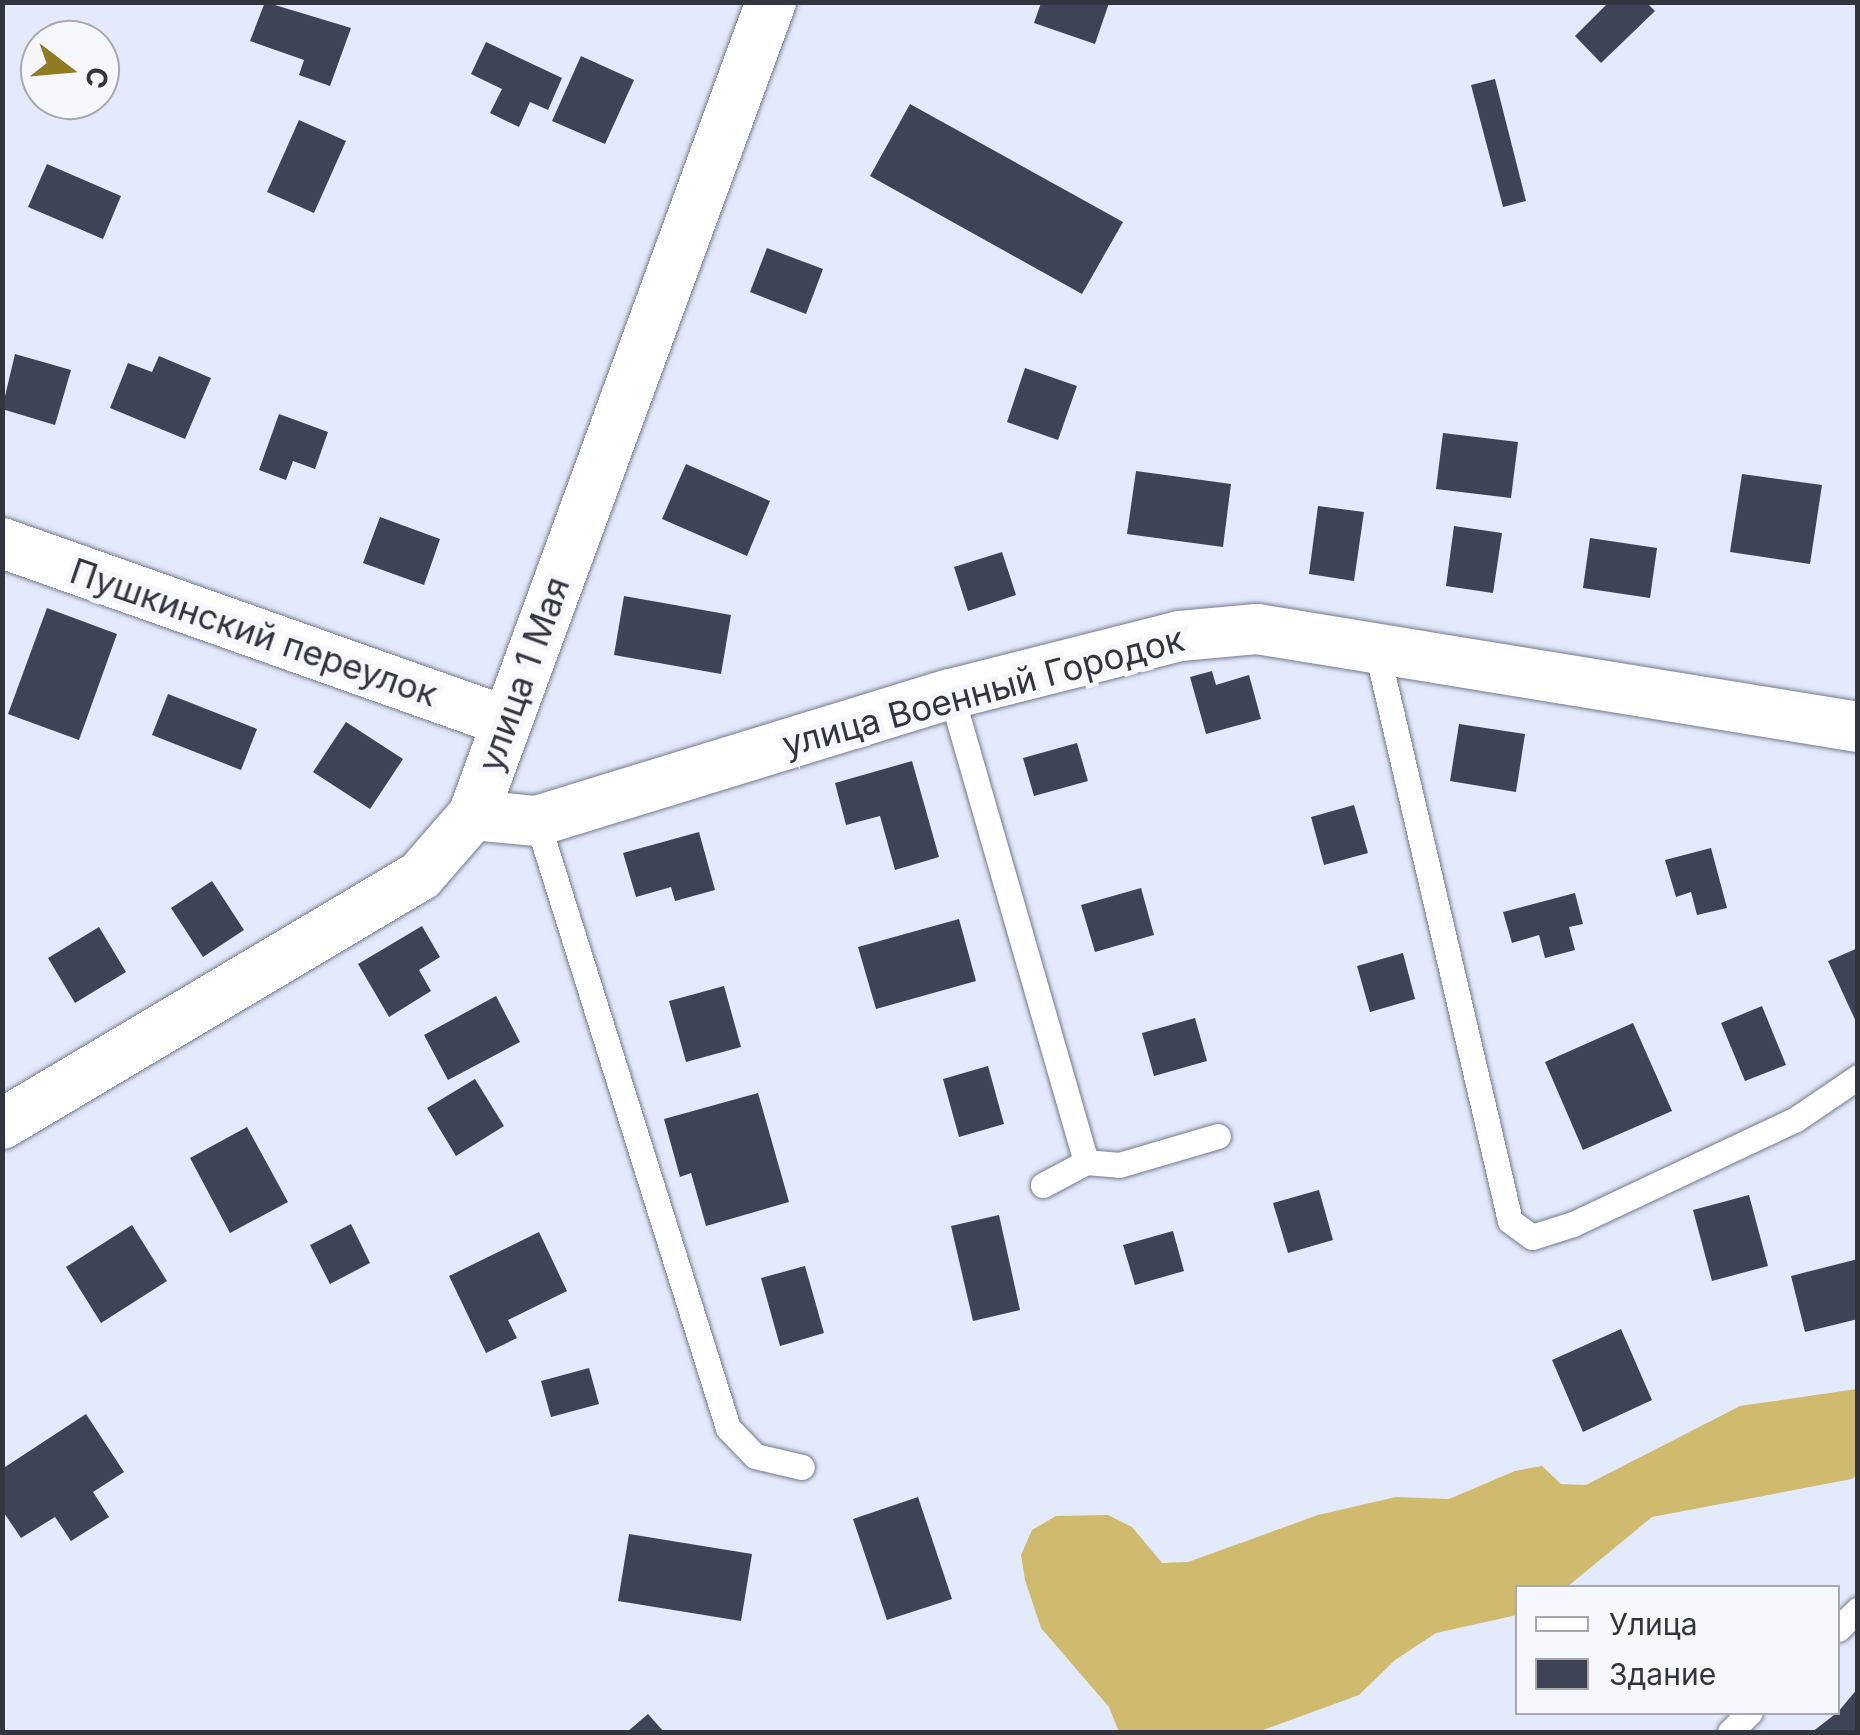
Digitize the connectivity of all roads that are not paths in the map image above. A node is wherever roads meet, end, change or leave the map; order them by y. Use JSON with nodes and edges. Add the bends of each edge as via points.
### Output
{"nodes":[{"id":1,"x":771,"y":2,"type":"edge"},
{"id":2,"x":2,"y":543,"type":"edge"},
{"id":3,"x":1376,"y":647,"type":"junction"},
{"id":4,"x":951,"y":694,"type":"junction"},
{"id":5,"x":504,"y":720,"type":"junction"},
{"id":6,"x":1858,"y":727,"type":"edge"},
{"id":7,"x":472,"y":815,"type":"junction"},
{"id":8,"x":537,"y":821,"type":"junction"},
{"id":9,"x":1858,"y":1077,"type":"edge"},
{"id":10,"x":2,"y":1124,"type":"edge"},
{"id":11,"x":1218,"y":1136,"type":"dead end"},
{"id":12,"x":1086,"y":1162,"type":"junction"},
{"id":13,"x":1044,"y":1184,"type":"dead end"},
{"id":14,"x":802,"y":1466,"type":"dead end"}],
"edges":[{"from":1,"to":5,"type":"street","name":"улица 1 Мая"},
{"from":2,"to":5,"type":"street","name":"Пушкинский переулок"},
{"from":3,"to":4,"type":"street","name":"улица Военный Городок","via":[[1258,629],[1180,636]]},
{"from":3,"to":6,"type":"street","name":"улица Военный Городок"},
{"from":3,"to":9,"type":"lane","via":[[1510,1222],[1532,1237],[1574,1224],[1796,1120]]},
{"from":4,"to":8,"type":"street","name":"улица Военный Городок"},
{"from":4,"to":12,"type":"lane"},
{"from":5,"to":7,"type":"street","name":"улица 1 Мая"},
{"from":7,"to":8,"type":"street","name":"улица Военный Городок"},
{"from":7,"to":10,"type":"street","name":"улица 1 Мая","via":[[420,876]]},
{"from":8,"to":14,"type":"lane","via":[[728,1428],[755,1456]]},
{"from":11,"to":12,"type":"lane","via":[[1119,1165]]},
{"from":12,"to":13,"type":"lane"}]}
